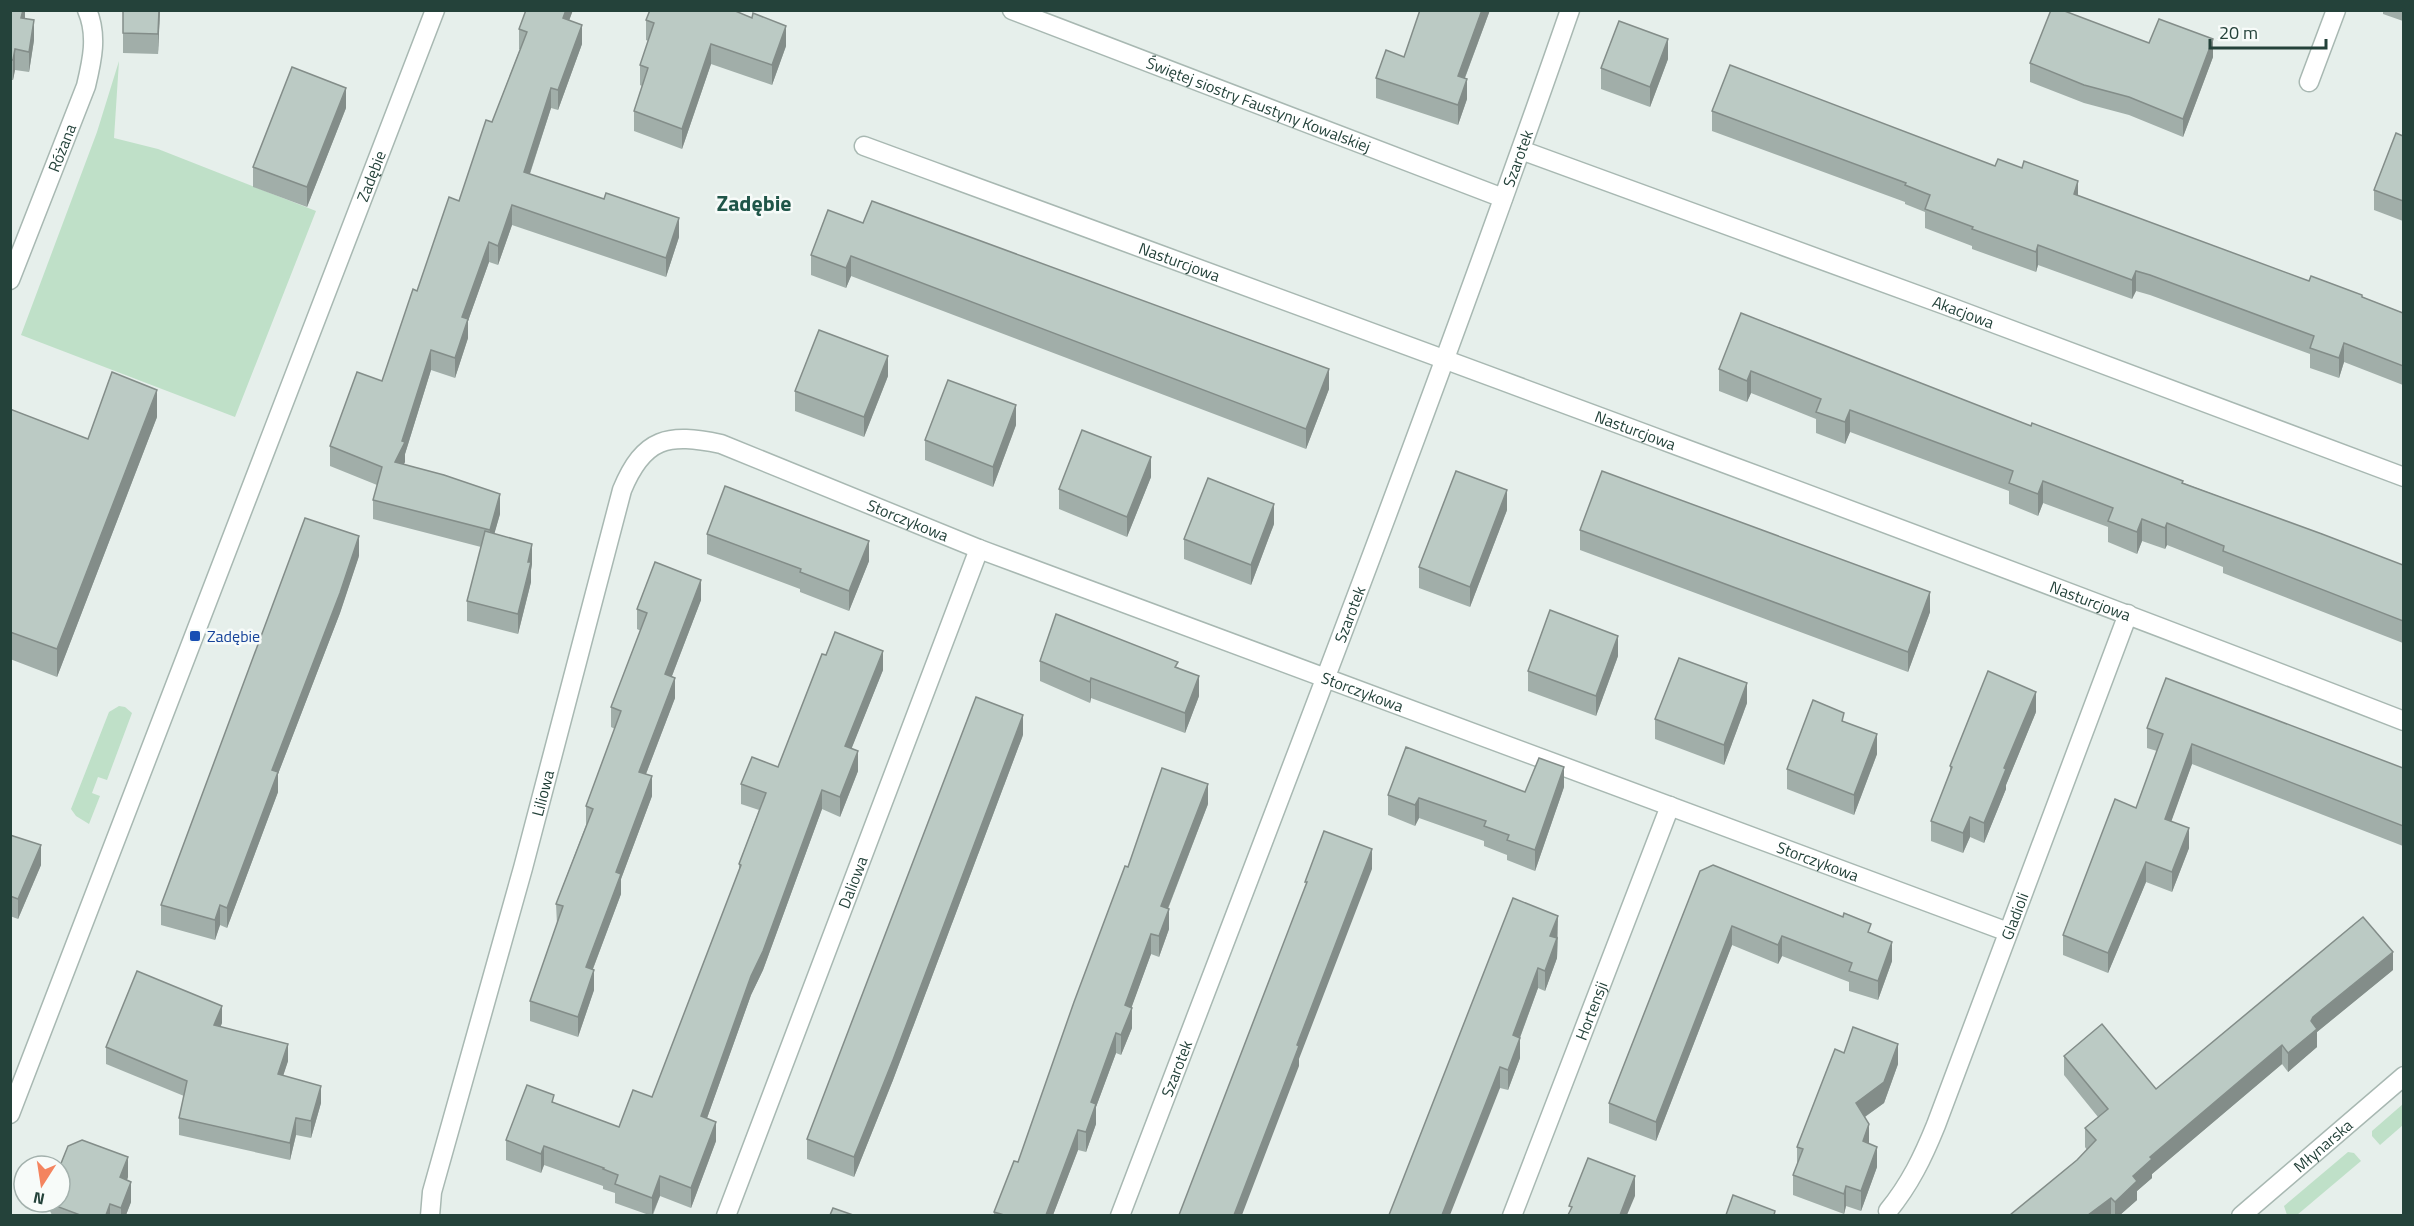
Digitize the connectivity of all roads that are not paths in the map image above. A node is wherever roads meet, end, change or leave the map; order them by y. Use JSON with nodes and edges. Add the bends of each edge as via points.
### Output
{"nodes":[{"id":1,"x":87,"y":10,"type":"edge"},
{"id":2,"x":435,"y":10,"type":"edge"},
{"id":3,"x":1012,"y":10,"type":"edge"},
{"id":4,"x":1570,"y":10,"type":"edge"},
{"id":5,"x":2336,"y":10,"type":"edge"},
{"id":6,"x":2309,"y":82,"type":"dead end"},
{"id":7,"x":864,"y":146,"type":"dead end"},
{"id":8,"x":1521,"y":150,"type":"junction"},
{"id":9,"x":1503,"y":198,"type":"junction"},
{"id":10,"x":10,"y":280,"type":"edge"},
{"id":11,"x":1444,"y":359,"type":"junction"},
{"id":12,"x":721,"y":444,"type":"joint"},
{"id":13,"x":2403,"y":477,"type":"edge"},
{"id":14,"x":980,"y":549,"type":"junction"},
{"id":15,"x":2128,"y":614,"type":"junction"},
{"id":16,"x":1326,"y":678,"type":"junction"},
{"id":17,"x":2403,"y":721,"type":"edge"},
{"id":18,"x":1670,"y":806,"type":"junction"},
{"id":19,"x":2008,"y":932,"type":"junction"},
{"id":20,"x":2403,"y":1076,"type":"edge"},
{"id":21,"x":15,"y":1089,"type":"edge"},
{"id":22,"x":10,"y":1114,"type":"edge"},
{"id":23,"x":1888,"y":1211,"type":"dead end"},
{"id":24,"x":430,"y":1215,"type":"edge"},
{"id":25,"x":726,"y":1215,"type":"edge"},
{"id":26,"x":1120,"y":1215,"type":"edge"},
{"id":27,"x":1512,"y":1215,"type":"edge"},
{"id":28,"x":2241,"y":1215,"type":"edge"}],
"edges":[{"from":1,"to":10,"type":"street","name":"Różana","via":[[93,59],[86,86]]},
{"from":2,"to":21,"type":"street","name":"Zadębie"},
{"from":3,"to":9,"type":"street","name":"Świętej siostry Faustyny Kowalskiej"},
{"from":4,"to":8,"type":"street","name":"Szarotek"},
{"from":5,"to":6,"type":"street"},
{"from":7,"to":11,"type":"street","name":"Nasturcjowa"},
{"from":8,"to":9,"type":"street","name":"Szarotek"},
{"from":8,"to":13,"type":"street","name":"Akacjowa"},
{"from":9,"to":11,"type":"street","name":"Szarotek"},
{"from":11,"to":15,"type":"street","name":"Nasturcjowa"},
{"from":11,"to":16,"type":"street","name":"Szarotek"},
{"from":12,"to":14,"type":"street","name":"Storczykowa"},
{"from":12,"to":24,"type":"street","name":"Liliowa","via":[[696,439],[666,440],[645,451],[632,467],[622,490],[432,1192]]},
{"from":14,"to":16,"type":"street","name":"Storczykowa"},
{"from":14,"to":25,"type":"street","name":"Daliowa"},
{"from":15,"to":17,"type":"street","name":"Nasturcjowa"},
{"from":15,"to":19,"type":"street","name":"Gladioli"},
{"from":16,"to":18,"type":"street","name":"Storczykowa"},
{"from":16,"to":26,"type":"street","name":"Szarotek"},
{"from":18,"to":19,"type":"street","name":"Storczykowa"},
{"from":18,"to":27,"type":"street","name":"Hortensji"},
{"from":19,"to":23,"type":"street","name":"Gladioli","via":[[1919,1167]]},
{"from":20,"to":28,"type":"street","name":"Młynarska"},
{"from":21,"to":22,"type":"street","name":"Zadębie"}]}
